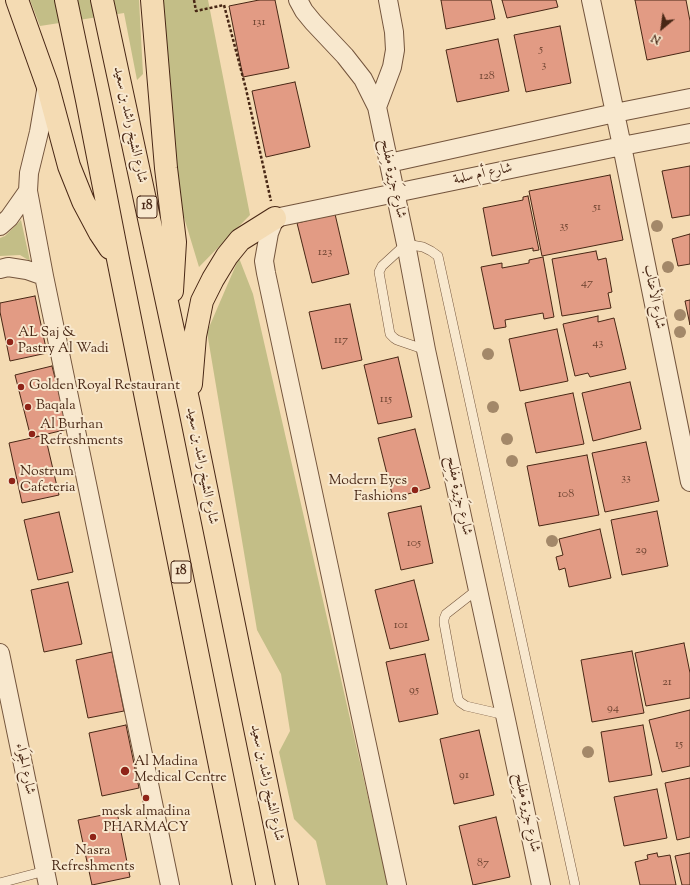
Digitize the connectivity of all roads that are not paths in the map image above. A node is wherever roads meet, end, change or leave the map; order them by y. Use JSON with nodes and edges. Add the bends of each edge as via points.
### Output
{"nodes":[{"id":1,"x":17,"y":0,"type":"edge"},
{"id":2,"x":66,"y":0,"type":"edge"},
{"id":3,"x":102,"y":0,"type":"edge"},
{"id":4,"x":152,"y":0,"type":"edge"},
{"id":5,"x":298,"y":0,"type":"edge"},
{"id":6,"x":388,"y":0,"type":"edge"},
{"id":7,"x":591,"y":0,"type":"edge"},
{"id":8,"x":47,"y":84,"type":"junction"},
{"id":9,"x":690,"y":98,"type":"edge"},
{"id":10,"x":377,"y":107,"type":"junction"},
{"id":11,"x":615,"y":113,"type":"junction"},
{"id":12,"x":690,"y":133,"type":"edge"},
{"id":13,"x":622,"y":146,"type":"junction"},
{"id":14,"x":389,"y":163,"type":"junction"},
{"id":15,"x":28,"y":191,"type":"junction"},
{"id":16,"x":396,"y":193,"type":"junction"},
{"id":17,"x":276,"y":218,"type":"junction"},
{"id":18,"x":0,"y":226,"type":"edge"},
{"id":19,"x":406,"y":244,"type":"junction"},
{"id":20,"x":118,"y":259,"type":"junction"},
{"id":21,"x":0,"y":269,"type":"edge"},
{"id":22,"x":44,"y":276,"type":"junction"},
{"id":23,"x":171,"y":320,"type":"junction"},
{"id":24,"x":426,"y":350,"type":"junction"},
{"id":25,"x":190,"y":409,"type":"junction"},
{"id":26,"x":690,"y":482,"type":"edge"},
{"id":27,"x":478,"y":589,"type":"junction"},
{"id":28,"x":0,"y":653,"type":"edge"},
{"id":29,"x":505,"y":715,"type":"junction"},
{"id":30,"x":46,"y":878,"type":"edge"},
{"id":31,"x":0,"y":883,"type":"edge"},
{"id":32,"x":170,"y":885,"type":"edge"},
{"id":33,"x":244,"y":885,"type":"edge"},
{"id":34,"x":287,"y":885,"type":"edge"},
{"id":35,"x":397,"y":885,"type":"edge"},
{"id":36,"x":541,"y":885,"type":"edge"},
{"id":37,"x":575,"y":885,"type":"edge"}],
"edges":[{"from":1,"to":8,"type":"main road"},
{"from":2,"to":20,"type":"main road","number":"18"},
{"from":3,"to":23,"type":"main road","name":"شارع الشيخ راشد بن سعيد","number":"18"},
{"from":4,"to":23,"type":"main road","via":[[175,242]]},
{"from":5,"to":10,"type":"street","name":"شارع جَزِيرة مِفلِح","via":[[304,12],[363,79]]},
{"from":6,"to":10,"type":"street","via":[[395,50],[392,67]]},
{"from":7,"to":11,"type":"street","name":"شارع الأعناب"},
{"from":8,"to":15,"type":"street","via":[[29,173]]},
{"from":8,"to":20,"type":"main road","via":[[70,166],[83,201]]},
{"from":9,"to":11,"type":"street"},
{"from":10,"to":14,"type":"street","name":"شارع جَزِيرة مِفلِح"},
{"from":11,"to":13,"type":"street","name":"شارع الأعناب"},
{"from":11,"to":14,"type":"street"},
{"from":12,"to":13,"type":"street","name":"شارع أم سلمة"},
{"from":13,"to":16,"type":"street","name":"شارع أم سلمة"},
{"from":13,"to":26,"type":"street","name":"شارع الأعناب"},
{"from":14,"to":16,"type":"street","name":"شارع جَزِيرة مِفلِح"},
{"from":15,"to":18,"type":"street","via":[[9,218]]},
{"from":15,"to":22,"type":"street"},
{"from":16,"to":17,"type":"street","name":"شارع أم سلمة"},
{"from":16,"to":19,"type":"street","name":"شارع جَزِيرة مِفلِح"},
{"from":17,"to":25,"type":"main road","via":[[240,240],[223,262],[202,301],[195,336]]},
{"from":17,"to":35,"type":"street","via":[[268,233],[264,261],[266,273]]},
{"from":19,"to":24,"type":"street","name":"شارع جَزِيرة مِفلِح"},
{"from":19,"to":24,"type":"lane","via":[[382,266],[379,272],[390,334],[394,338]]},
{"from":19,"to":37,"type":"lane","via":[[423,247],[438,256]]},
{"from":20,"to":33,"type":"main road","number":"18"},
{"from":21,"to":22,"type":"street","via":[[8,267],[27,270]]},
{"from":22,"to":32,"type":"street"},
{"from":23,"to":25,"type":"main road","name":"شارع الشيخ راشد بن سعيد","number":"18"},
{"from":24,"to":27,"type":"street","name":"شارع جَزِيرة مِفلِح"},
{"from":25,"to":34,"type":"main road","name":"شارع الشيخ راشد بن سعيد","number":"18"},
{"from":27,"to":29,"type":"street","name":"شارع جَزِيرة مِفلِح"},
{"from":27,"to":29,"type":"lane","via":[[446,614],[444,619],[458,699],[462,705]]},
{"from":28,"to":30,"type":"street","name":"شارع الجِوَاء"},
{"from":29,"to":36,"type":"street","name":"شارع جَزِيرة مِفلِح"},
{"from":30,"to":31,"type":"lane"}]}
